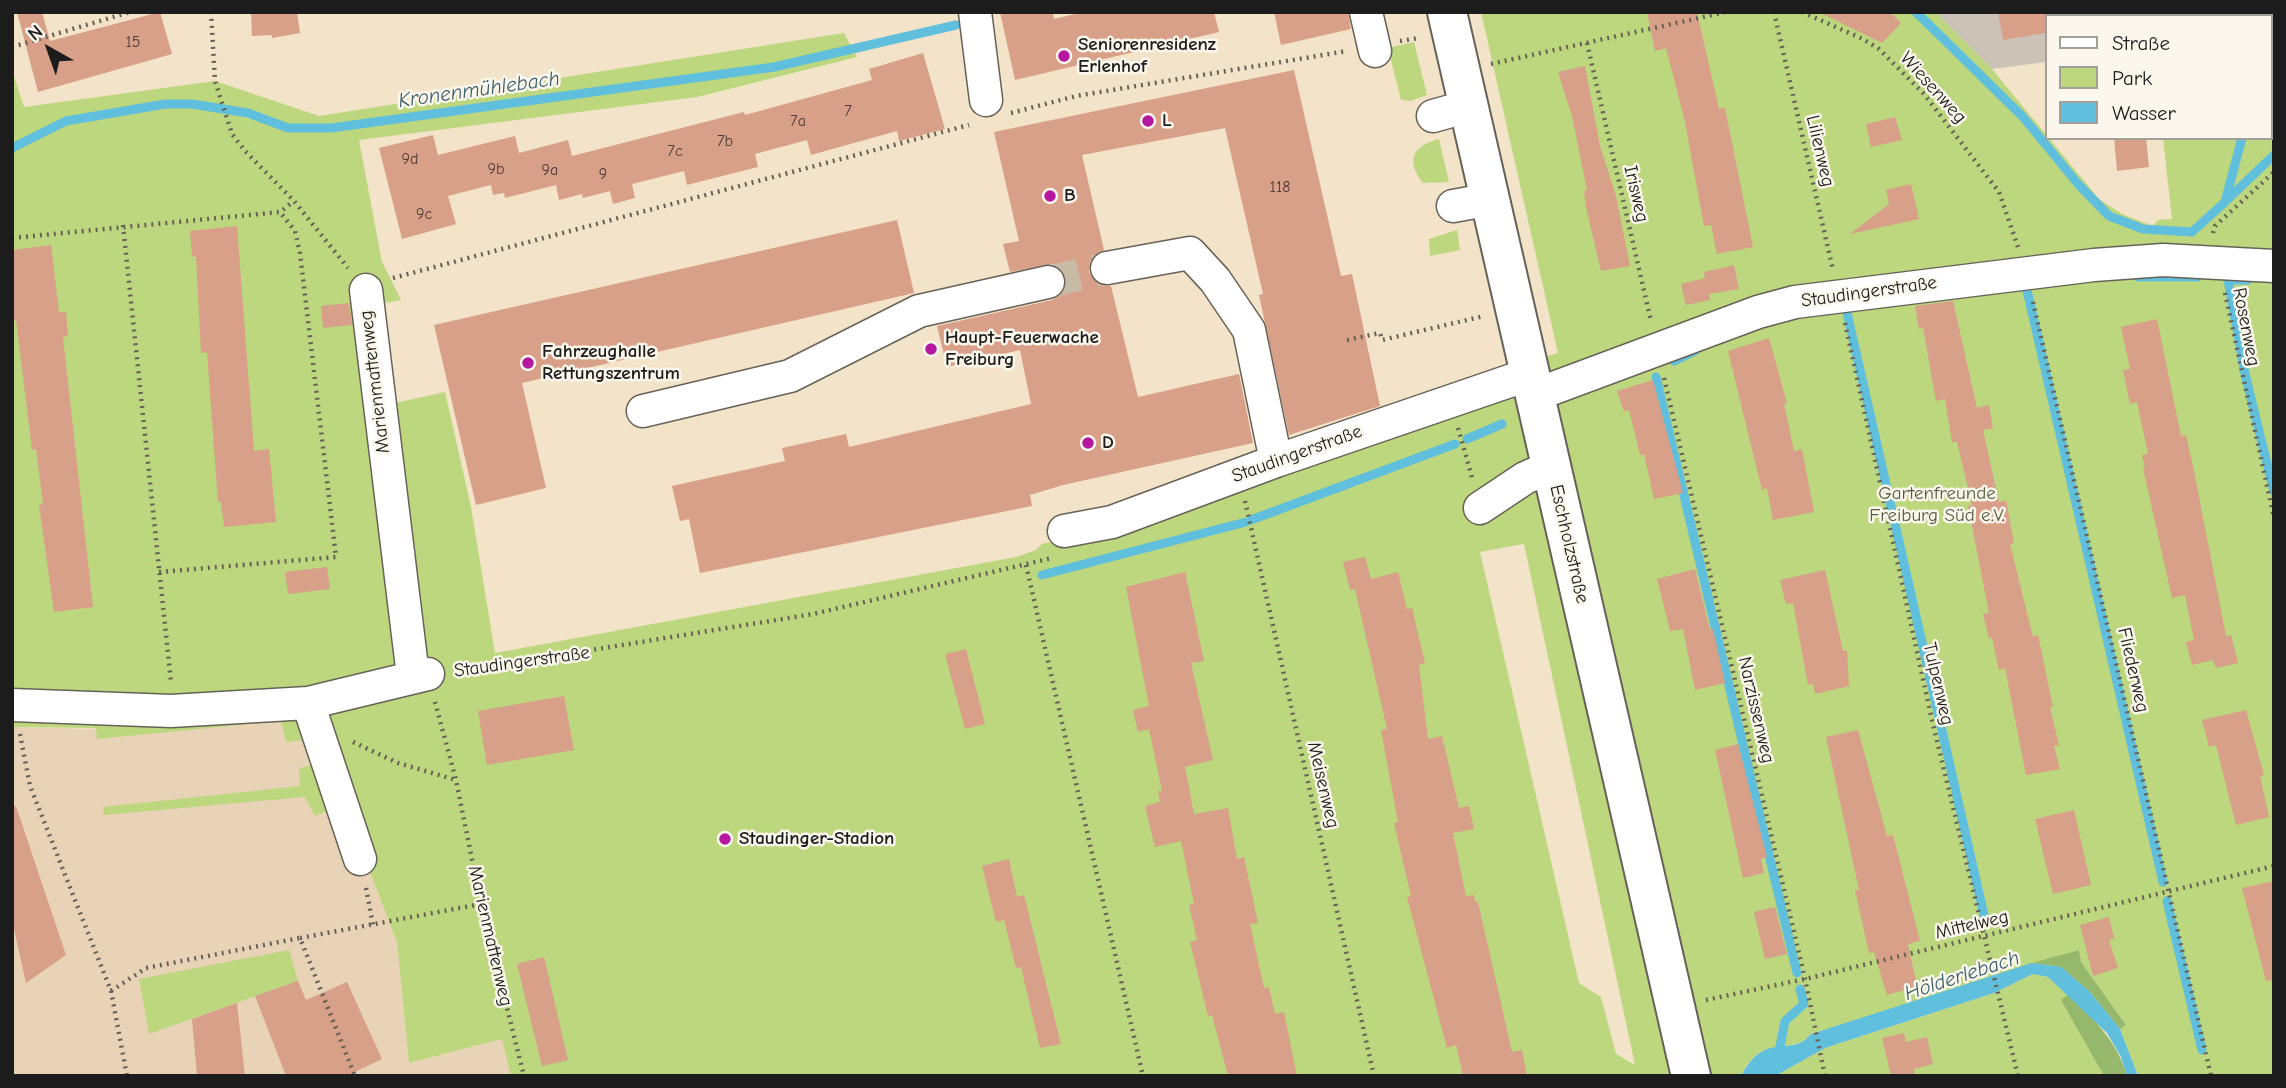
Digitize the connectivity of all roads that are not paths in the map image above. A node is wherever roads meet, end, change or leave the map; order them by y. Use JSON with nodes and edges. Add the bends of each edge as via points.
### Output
{"nodes":[{"id":1,"x":975,"y":12,"type":"edge"},
{"id":2,"x":1366,"y":12,"type":"edge"},
{"id":3,"x":1435,"y":25,"type":"edge"},
{"id":4,"x":1375,"y":49,"type":"road end"},
{"id":5,"x":1469,"y":106,"type":"junction"},
{"id":6,"x":988,"y":113,"type":"road end"},
{"id":7,"x":1433,"y":116,"type":"dead end"},
{"id":8,"x":1492,"y":199,"type":"junction"},
{"id":9,"x":1453,"y":206,"type":"dead end"},
{"id":10,"x":2274,"y":266,"type":"edge"},
{"id":11,"x":1107,"y":268,"type":"tunnel mouth"},
{"id":12,"x":1048,"y":282,"type":"tunnel mouth"},
{"id":13,"x":366,"y":290,"type":"road end"},
{"id":14,"x":1533,"y":385,"type":"junction"},
{"id":15,"x":643,"y":411,"type":"dead end"},
{"id":16,"x":1276,"y":461,"type":"junction"},
{"id":17,"x":1552,"y":466,"type":"junction"},
{"id":18,"x":1480,"y":508,"type":"road end"},
{"id":19,"x":1064,"y":531,"type":"dead end"},
{"id":20,"x":309,"y":703,"type":"junction"},
{"id":21,"x":13,"y":706,"type":"edge"},
{"id":22,"x":360,"y":859,"type":"road end"},
{"id":23,"x":1691,"y":1076,"type":"edge"}],
"edges":[{"from":1,"to":6,"type":"street"},
{"from":2,"to":4,"type":"street"},
{"from":3,"to":5,"type":"main road","name":"Eschholzstraße"},
{"from":5,"to":7,"type":"street"},
{"from":5,"to":8,"type":"main road","name":"Eschholzstraße"},
{"from":8,"to":9,"type":"street"},
{"from":8,"to":14,"type":"main road","name":"Eschholzstraße"},
{"from":10,"to":14,"type":"street","name":"Staudingerstraße","via":[[2163,261],[2026,272],[1794,302],[1658,352]]},
{"from":11,"to":16,"type":"street","via":[[1190,253],[1214,280],[1249,330]]},
{"from":12,"to":15,"type":"street","via":[[919,311],[790,376]]},
{"from":13,"to":20,"type":"street","name":"Marienmattenweg","via":[[420,675]]},
{"from":14,"to":16,"type":"street","name":"Staudingerstraße"},
{"from":14,"to":17,"type":"main road","name":"Eschholzstraße"},
{"from":16,"to":19,"type":"street","name":"Staudingerstraße","via":[[1112,522]]},
{"from":17,"to":18,"type":"street"},
{"from":17,"to":23,"type":"main road","name":"Eschholzstraße"},
{"from":20,"to":21,"type":"street","via":[[171,711]]},
{"from":20,"to":22,"type":"street"}]}
